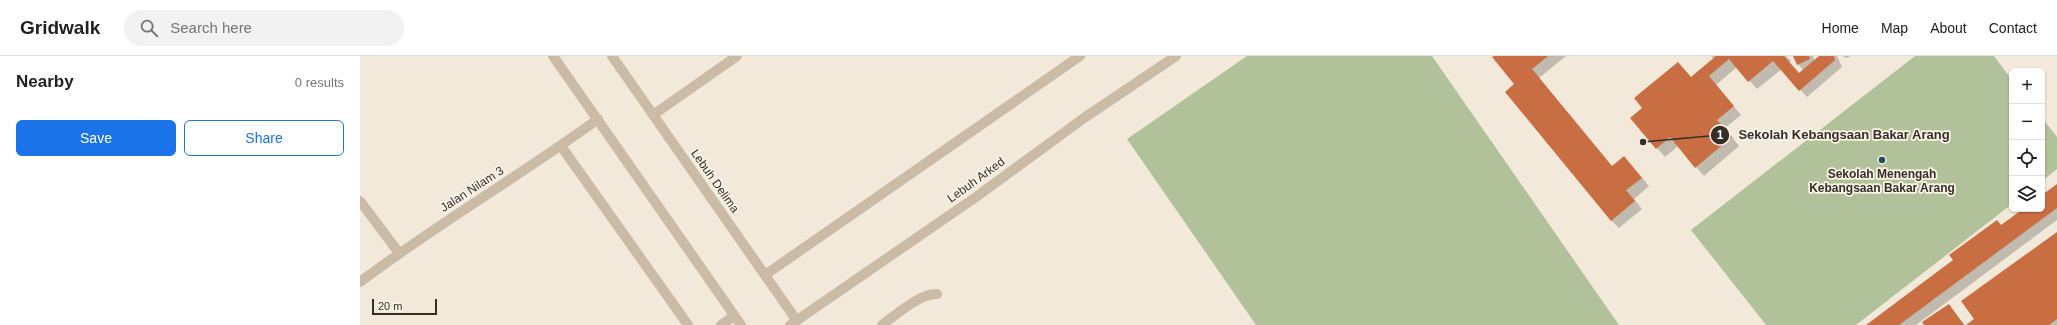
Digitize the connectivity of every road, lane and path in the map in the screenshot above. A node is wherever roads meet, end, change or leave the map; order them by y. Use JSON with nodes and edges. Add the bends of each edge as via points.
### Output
{"nodes":[{"id":1,"x":553,"y":56,"type":"edge"},
{"id":2,"x":612,"y":56,"type":"edge"},
{"id":3,"x":737,"y":56,"type":"edge"},
{"id":4,"x":1080,"y":56,"type":"edge"},
{"id":5,"x":1176,"y":56,"type":"edge"},
{"id":6,"x":652,"y":115,"type":"junction"},
{"id":7,"x":598,"y":119,"type":"junction"},
{"id":8,"x":561,"y":146,"type":"junction"},
{"id":9,"x":360,"y":201,"type":"edge"},
{"id":10,"x":399,"y":253,"type":"junction"},
{"id":11,"x":765,"y":275,"type":"junction"},
{"id":12,"x":360,"y":282,"type":"edge"},
{"id":13,"x":937,"y":294,"type":"dead end"},
{"id":14,"x":734,"y":316,"type":"junction"},
{"id":15,"x":794,"y":323,"type":"edge"},
{"id":16,"x":688,"y":325,"type":"edge"},
{"id":17,"x":721,"y":325,"type":"edge"},
{"id":18,"x":741,"y":325,"type":"edge"},
{"id":19,"x":882,"y":325,"type":"edge"}],
"edges":[{"from":1,"to":7,"type":"street"},
{"from":2,"to":6,"type":"street","name":"Lebuh Delima"},
{"from":3,"to":6,"type":"street"},
{"from":4,"to":11,"type":"street"},
{"from":5,"to":15,"type":"street","name":"Lebuh Arked"},
{"from":6,"to":11,"type":"street","name":"Lebuh Delima"},
{"from":7,"to":8,"type":"street","name":"Jalan Nilam 3"},
{"from":7,"to":14,"type":"street"},
{"from":8,"to":10,"type":"street","name":"Jalan Nilam 3"},
{"from":8,"to":16,"type":"street"},
{"from":9,"to":10,"type":"street"},
{"from":10,"to":12,"type":"street","name":"Jalan Nilam 3"},
{"from":11,"to":15,"type":"street","name":"Lebuh Delima"},
{"from":13,"to":19,"type":"street","via":[[921,298]]},
{"from":14,"to":17,"type":"street"},
{"from":14,"to":18,"type":"street"}]}
